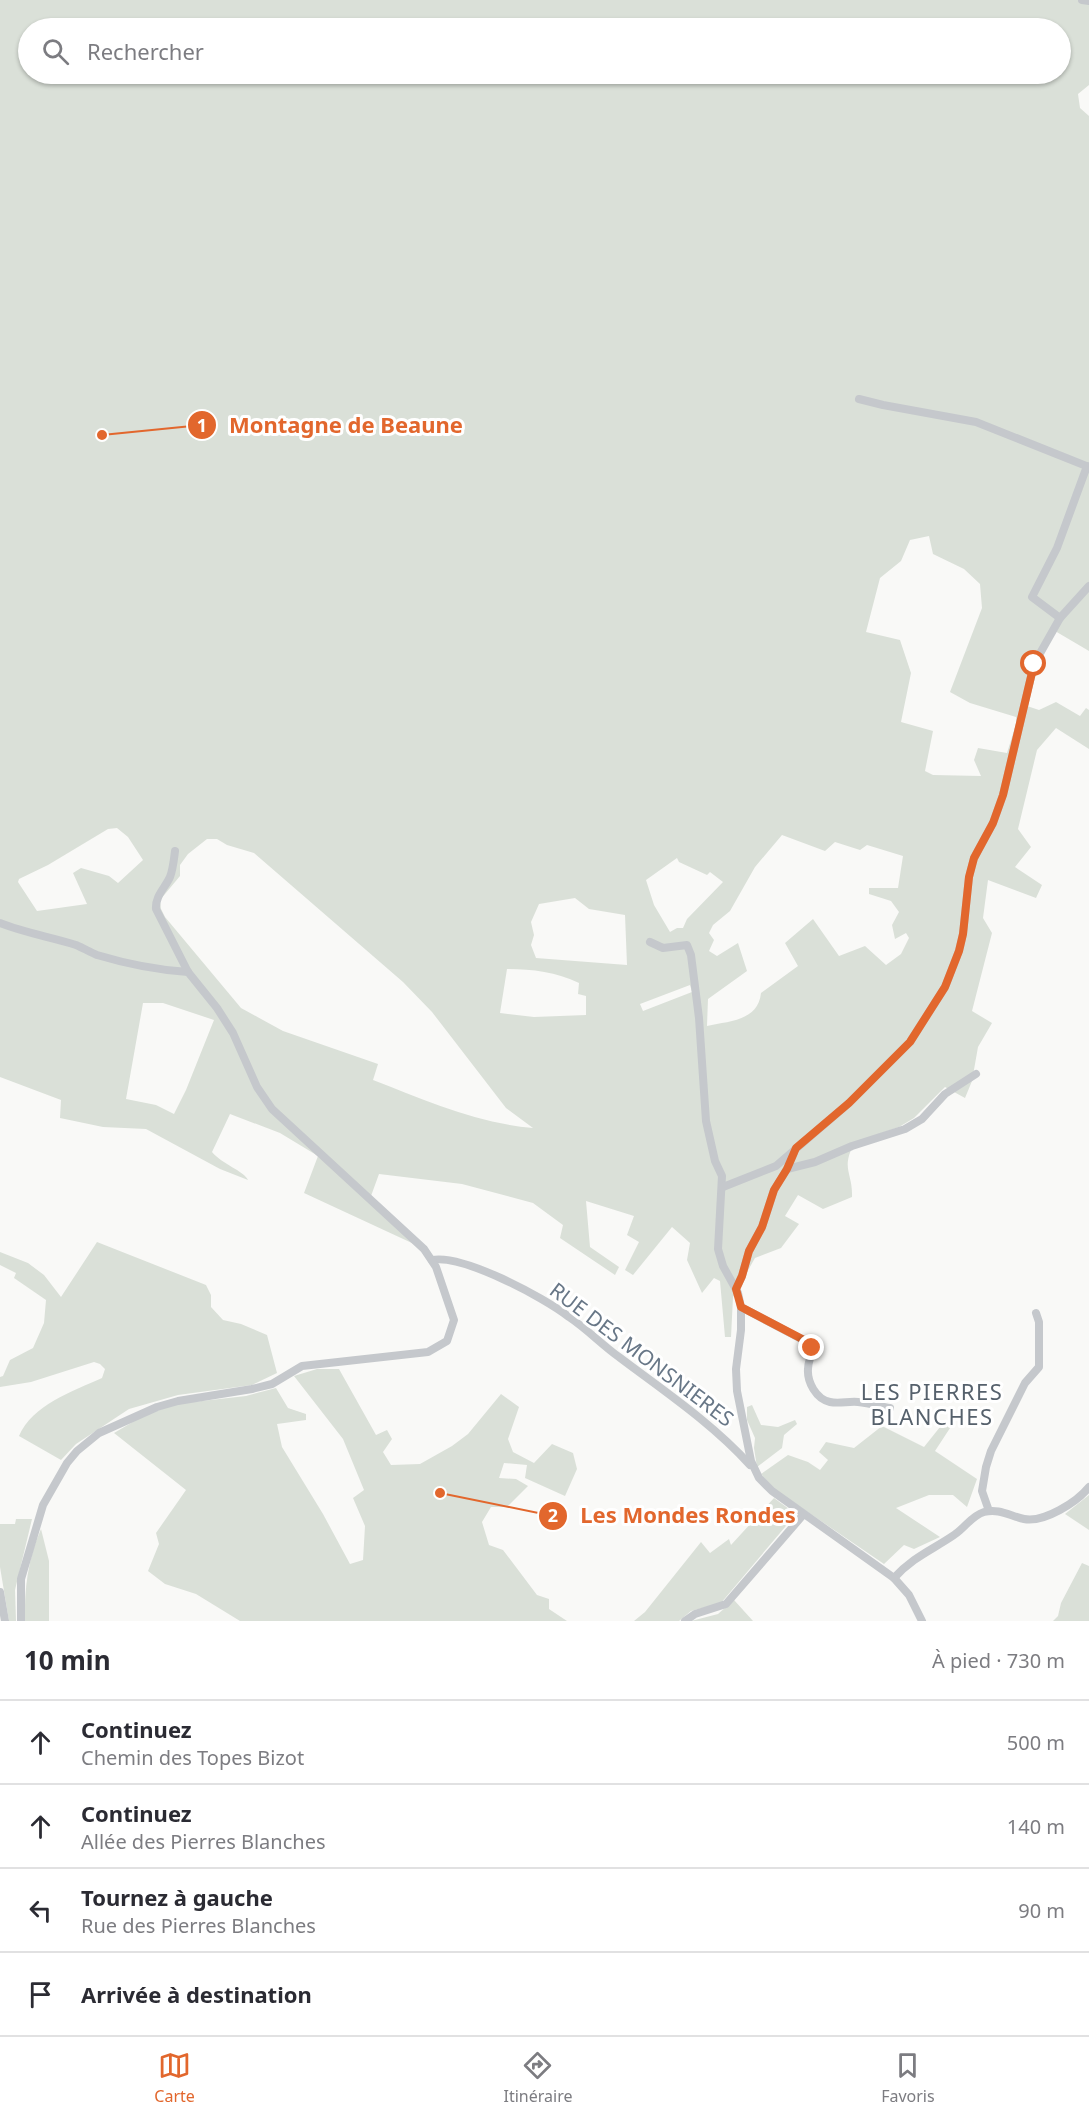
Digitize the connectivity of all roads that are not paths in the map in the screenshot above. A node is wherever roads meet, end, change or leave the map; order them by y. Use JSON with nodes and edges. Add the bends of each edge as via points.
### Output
{"nodes":[{"id":1,"x":1082,"y":0,"type":"edge"},
{"id":2,"x":1089,"y":1,"type":"edge"},
{"id":3,"x":859,"y":399,"type":"dead end"},
{"id":4,"x":1088,"y":467,"type":"edge"},
{"id":5,"x":1089,"y":586,"type":"edge"},
{"id":6,"x":1060,"y":618,"type":"junction"},
{"id":7,"x":175,"y":851,"type":"dead end"},
{"id":8,"x":0,"y":923,"type":"edge"},
{"id":9,"x":650,"y":942,"type":"dead end"},
{"id":10,"x":188,"y":972,"type":"junction"},
{"id":11,"x":976,"y":1074,"type":"dead end"},
{"id":12,"x":796,"y":1148,"type":"junction"},
{"id":13,"x":787,"y":1169,"type":"junction"},
{"id":14,"x":723,"y":1187,"type":"junction"},
{"id":15,"x":432,"y":1260,"type":"junction"},
{"id":16,"x":736,"y":1289,"type":"junction"},
{"id":17,"x":741,"y":1307,"type":"junction"},
{"id":18,"x":1036,"y":1313,"type":"dead end"},
{"id":19,"x":891,"y":1408,"type":"dead end"},
{"id":20,"x":755,"y":1469,"type":"junction"},
{"id":21,"x":1089,"y":1487,"type":"edge"},
{"id":22,"x":989,"y":1511,"type":"junction"},
{"id":23,"x":803,"y":1515,"type":"junction"},
{"id":24,"x":894,"y":1578,"type":"junction"},
{"id":25,"x":0,"y":1592,"type":"edge"},
{"id":26,"x":5,"y":1621,"type":"edge"},
{"id":27,"x":21,"y":1621,"type":"edge"},
{"id":28,"x":685,"y":1621,"type":"edge"},
{"id":29,"x":922,"y":1621,"type":"edge"}],
"edges":[{"from":1,"to":2,"type":"street"},
{"from":3,"to":4,"type":"street","via":[[976,422]]},
{"from":4,"to":6,"type":"street","via":[[1057,548],[1032,597]]},
{"from":5,"to":6,"type":"street"},
{"from":6,"to":12,"type":"street","via":[[1034,664],[1003,795],[974,858],[963,934],[945,987],[910,1042],[849,1103]]},
{"from":7,"to":10,"type":"street","via":[[170,877],[156,898],[156,909]]},
{"from":8,"to":10,"type":"street","via":[[120,961]]},
{"from":9,"to":14,"type":"street","via":[[663,948],[687,945],[691,955],[706,1121]]},
{"from":10,"to":15,"type":"street","via":[[228,1024],[257,1087],[273,1109]]},
{"from":11,"to":13,"type":"street","via":[[945,1094],[922,1119],[905,1129]]},
{"from":12,"to":13,"type":"street"},
{"from":12,"to":14,"type":"street","via":[[776,1166]]},
{"from":13,"to":16,"type":"street","via":[[774,1190]]},
{"from":14,"to":16,"type":"street","via":[[718,1240],[721,1260]]},
{"from":15,"to":20,"type":"street","name":"RUE DES MONSNIERES","via":[[446,1259],[469,1266],[521,1288],[569,1316],[695,1414]]},
{"from":15,"to":27,"type":"street","via":[[454,1320],[447,1341],[428,1352],[302,1366],[272,1384],[178,1401],[142,1413],[99,1433],[77,1451],[43,1505],[21,1579]]},
{"from":16,"to":17,"type":"street"},
{"from":17,"to":19,"type":"street","via":[[809,1342],[812,1351],[808,1377],[815,1392],[824,1399]]},
{"from":17,"to":20,"type":"street","via":[[736,1384]]},
{"from":18,"to":22,"type":"street","via":[[1039,1366],[1025,1383],[986,1467],[982,1491]]},
{"from":20,"to":23,"type":"street","name":"RUE DES MONSNIERES","via":[[772,1491]]},
{"from":21,"to":22,"type":"street","via":[[1067,1506],[1033,1520]]},
{"from":22,"to":24,"type":"street","via":[[923,1553]]},
{"from":23,"to":24,"type":"street","name":"RUE DES MONSNIERES"},
{"from":23,"to":28,"type":"street","via":[[726,1604]]},
{"from":24,"to":29,"type":"street","name":"RUE DES MONSNIERES","via":[[909,1595]]},
{"from":25,"to":26,"type":"street"}]}
